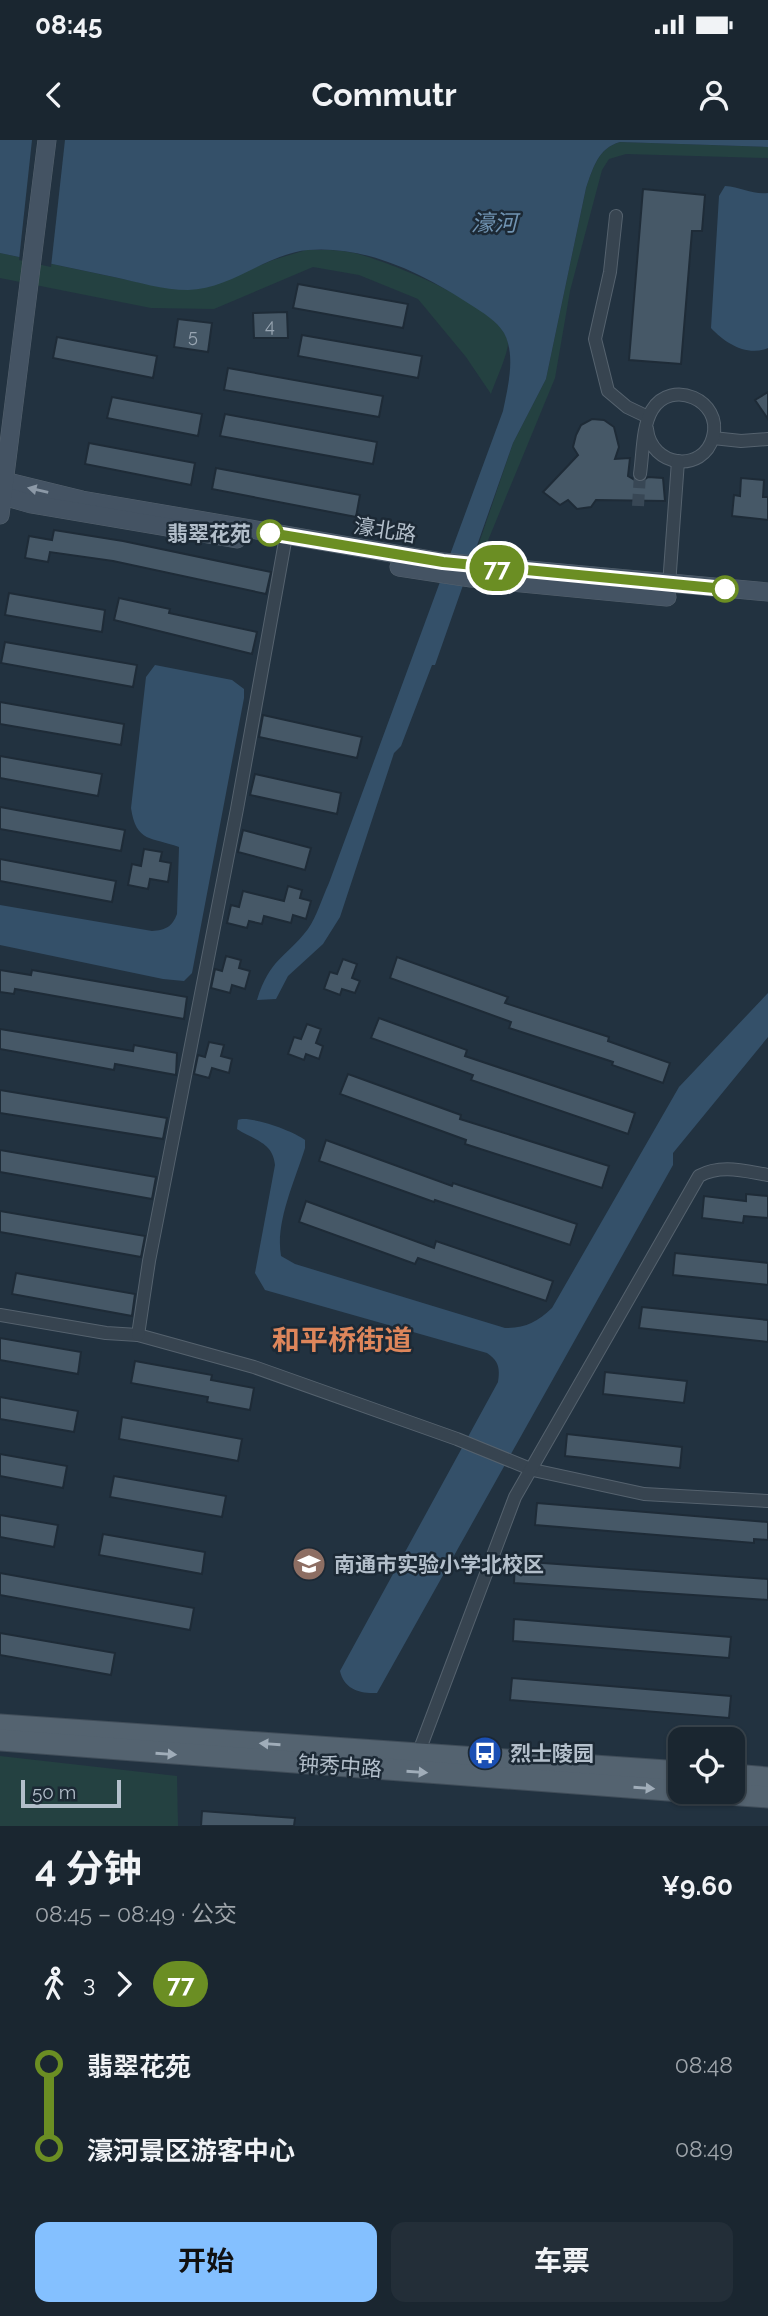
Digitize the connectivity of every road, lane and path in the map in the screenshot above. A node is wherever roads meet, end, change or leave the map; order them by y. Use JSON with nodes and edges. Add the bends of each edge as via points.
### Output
{"nodes":[{"id":1,"x":47,"y":140,"type":"edge"},
{"id":2,"x":616,"y":216,"type":"dead end"},
{"id":3,"x":648,"y":423,"type":"junction"},
{"id":4,"x":713,"y":438,"type":"junction"},
{"id":5,"x":768,"y":439,"type":"edge"},
{"id":6,"x":678,"y":461,"type":"junction"},
{"id":7,"x":640,"y":474,"type":"tunnel mouth"},
{"id":8,"x":1,"y":487,"type":"edge"},
{"id":9,"x":0,"y":515,"type":"edge"},
{"id":10,"x":285,"y":541,"type":"junction"},
{"id":11,"x":473,"y":572,"type":"junction"},
{"id":12,"x":669,"y":585,"type":"junction"},
{"id":13,"x":768,"y":592,"type":"edge"},
{"id":14,"x":768,"y":604,"type":"edge"},
{"id":15,"x":768,"y":1175,"type":"edge"},
{"id":16,"x":0,"y":1315,"type":"edge"},
{"id":17,"x":138,"y":1335,"type":"junction"},
{"id":18,"x":533,"y":1470,"type":"junction"},
{"id":19,"x":768,"y":1501,"type":"edge"},
{"id":20,"x":0,"y":1725,"type":"edge"},
{"id":21,"x":0,"y":1740,"type":"edge"},
{"id":22,"x":418,"y":1754,"type":"junction"},
{"id":23,"x":668,"y":1771,"type":"edge"},
{"id":24,"x":745,"y":1776,"type":"edge"},
{"id":25,"x":768,"y":1777,"type":"edge"},
{"id":26,"x":668,"y":1790,"type":"edge"},
{"id":27,"x":745,"y":1795,"type":"edge"},
{"id":28,"x":768,"y":1797,"type":"edge"}],
"edges":[{"from":1,"to":8,"type":"street"},
{"from":2,"to":3,"type":"street","via":[[610,272],[595,339],[608,391]]},
{"from":3,"to":4,"type":"street","via":[[663,399],[674,395],[697,398],[712,415]]},
{"from":3,"to":6,"type":"street","via":[[648,442],[655,451]]},
{"from":3,"to":7,"type":"street"},
{"from":4,"to":5,"type":"street"},
{"from":4,"to":6,"type":"street","via":[[700,456]]},
{"from":6,"to":12,"type":"street"},
{"from":8,"to":9,"type":"street"},
{"from":8,"to":10,"type":"street","name":"濠北路","via":[[43,506]]},
{"from":10,"to":11,"type":"street","name":"濠北路"},
{"from":10,"to":17,"type":"street"},
{"from":11,"to":12,"type":"street","name":"濠北路"},
{"from":11,"to":14,"type":"street","name":"濠北路"},
{"from":12,"to":13,"type":"street","name":"濠北路"},
{"from":15,"to":18,"type":"street","via":[[711,1169],[699,1176]]},
{"from":16,"to":17,"type":"street"},
{"from":17,"to":18,"type":"street","via":[[254,1367]]},
{"from":18,"to":19,"type":"street","via":[[643,1494]]},
{"from":18,"to":22,"type":"street","via":[[515,1497]]},
{"from":22,"to":20,"type":"main road","name":"钟秀中路","one_way":true},
{"from":21,"to":26,"type":"main road","name":"钟秀中路","one_way":true},
{"from":22,"to":23,"type":"main road","name":"钟秀中路"},
{"from":24,"to":25,"type":"main road"},
{"from":27,"to":28,"type":"main road"}]}
